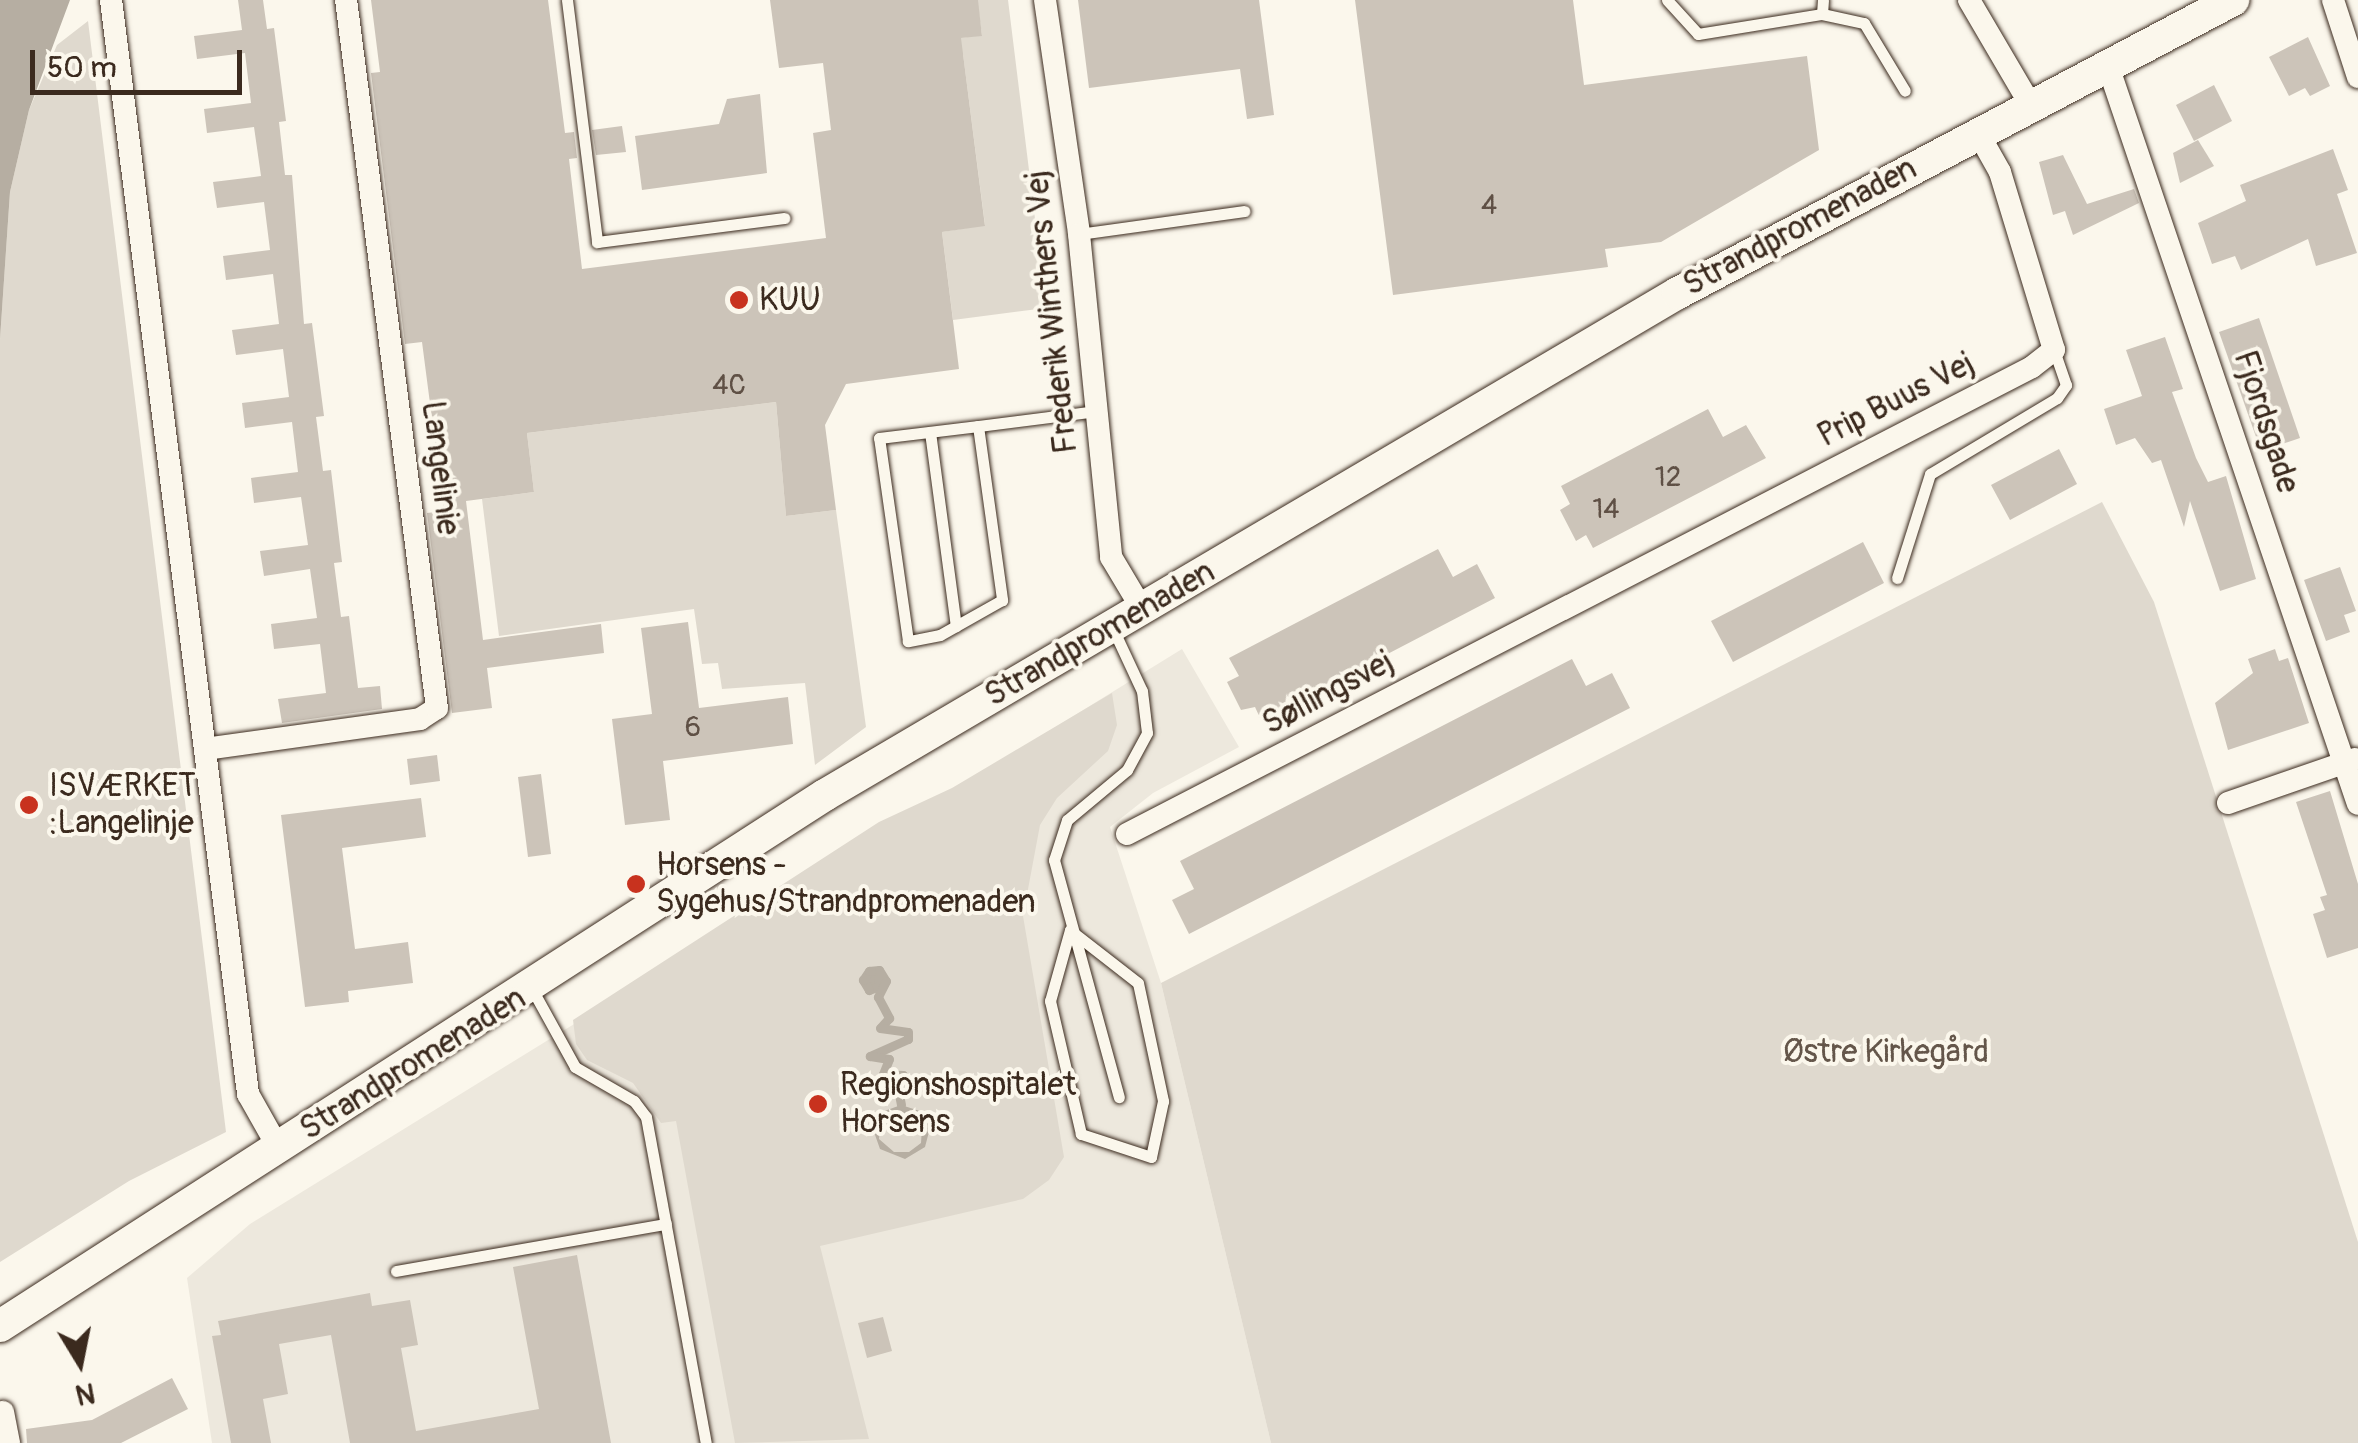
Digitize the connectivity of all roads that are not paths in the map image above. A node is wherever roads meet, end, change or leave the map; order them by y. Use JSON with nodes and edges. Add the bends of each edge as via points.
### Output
{"nodes":[{"id":1,"x":111,"y":0,"type":"edge"},
{"id":2,"x":346,"y":0,"type":"edge"},
{"id":3,"x":567,"y":0,"type":"edge"},
{"id":4,"x":1045,"y":0,"type":"edge"},
{"id":5,"x":1667,"y":0,"type":"edge"},
{"id":6,"x":1823,"y":0,"type":"edge"},
{"id":7,"x":1969,"y":0,"type":"edge"},
{"id":8,"x":2234,"y":0,"type":"edge"},
{"id":9,"x":2333,"y":0,"type":"edge"},
{"id":10,"x":1822,"y":14,"type":"junction"},
{"id":11,"x":2107,"y":64,"type":"junction"},
{"id":12,"x":2358,"y":77,"type":"edge"},
{"id":13,"x":1905,"y":91,"type":"dead end"},
{"id":14,"x":2030,"y":104,"type":"junction"},
{"id":15,"x":1978,"y":132,"type":"junction"},
{"id":16,"x":1244,"y":211,"type":"dead end"},
{"id":17,"x":784,"y":218,"type":"dead end"},
{"id":18,"x":1079,"y":234,"type":"junction"},
{"id":19,"x":2054,"y":350,"type":"junction"},
{"id":20,"x":1097,"y":411,"type":"junction"},
{"id":21,"x":978,"y":426,"type":"junction"},
{"id":22,"x":930,"y":432,"type":"junction"},
{"id":23,"x":1898,"y":578,"type":"dead end"},
{"id":24,"x":1142,"y":609,"type":"junction"},
{"id":25,"x":1559,"y":610,"type":"joint"},
{"id":26,"x":956,"y":626,"type":"junction"},
{"id":27,"x":1112,"y":627,"type":"junction"},
{"id":28,"x":204,"y":749,"type":"junction"},
{"id":29,"x":2351,"y":760,"type":"edge"},
{"id":30,"x":2228,"y":803,"type":"dead end"},
{"id":31,"x":2358,"y":804,"type":"edge"},
{"id":32,"x":1127,"y":834,"type":"dead end"},
{"id":33,"x":1070,"y":930,"type":"junction"},
{"id":34,"x":532,"y":989,"type":"junction"},
{"id":35,"x":1119,"y":1098,"type":"dead end"},
{"id":36,"x":279,"y":1149,"type":"junction"},
{"id":37,"x":666,"y":1224,"type":"junction"},
{"id":38,"x":396,"y":1271,"type":"dead end"},
{"id":39,"x":0,"y":1326,"type":"edge"},
{"id":40,"x":3,"y":1412,"type":"dead end"},
{"id":41,"x":9,"y":1443,"type":"edge"},
{"id":42,"x":706,"y":1443,"type":"edge"}],
"edges":[{"from":1,"to":28,"type":"street"},
{"from":2,"to":28,"type":"street","name":"Langelinie","via":[[437,708],[420,720]]},
{"from":3,"to":17,"type":"lane","via":[[598,242]]},
{"from":4,"to":18,"type":"street","name":"Frederik Winthers Vej"},
{"from":5,"to":10,"type":"lane","via":[[1698,34]]},
{"from":6,"to":10,"type":"lane"},
{"from":7,"to":14,"type":"street"},
{"from":8,"to":11,"type":"street","name":"Strandpromenaden"},
{"from":9,"to":12,"type":"street"},
{"from":10,"to":13,"type":"lane","via":[[1864,24]]},
{"from":11,"to":14,"type":"street","name":"Strandpromenaden"},
{"from":11,"to":29,"type":"street","name":"Fjordsgade"},
{"from":14,"to":15,"type":"street","name":"Strandpromenaden"},
{"from":15,"to":19,"type":"street","via":[[2000,172]]},
{"from":15,"to":24,"type":"street","name":"Strandpromenaden","via":[[1678,292]]},
{"from":16,"to":18,"type":"lane"},
{"from":18,"to":20,"type":"street","name":"Frederik Winthers Vej"},
{"from":19,"to":23,"type":"lane","via":[[2066,385],[2058,398],[1930,474]]},
{"from":19,"to":25,"type":"street","name":"Prip Buus Vej"},
{"from":20,"to":21,"type":"lane"},
{"from":20,"to":24,"type":"street","name":"Frederik Winthers Vej","via":[[1111,557]]},
{"from":21,"to":22,"type":"lane"},
{"from":21,"to":26,"type":"lane","via":[[1002,600]]},
{"from":22,"to":26,"type":"lane"},
{"from":22,"to":26,"type":"lane","via":[[879,438],[908,641]]},
{"from":24,"to":27,"type":"street","name":"Strandpromenaden"},
{"from":25,"to":32,"type":"street","name":"Søllingsvej"},
{"from":27,"to":33,"type":"lane","via":[[1142,691],[1147,732],[1127,770],[1082,804],[1058,839],[1056,881]]},
{"from":27,"to":34,"type":"street","name":"Strandpromenaden","via":[[825,795]]},
{"from":28,"to":36,"type":"street","via":[[248,1094]]},
{"from":29,"to":30,"type":"street"},
{"from":29,"to":31,"type":"street","name":"Fjordsgade"},
{"from":33,"to":33,"type":"lane","via":[[1050,1002],[1081,1134],[1151,1157],[1163,1101],[1138,983]]},
{"from":33,"to":35,"type":"lane"},
{"from":34,"to":36,"type":"street","name":"Strandpromenaden"},
{"from":34,"to":37,"type":"lane","via":[[576,1067],[634,1101],[646,1118]]},
{"from":36,"to":39,"type":"street","name":"Strandpromenaden"},
{"from":37,"to":38,"type":"lane"},
{"from":37,"to":42,"type":"lane"},
{"from":40,"to":41,"type":"street"}]}
